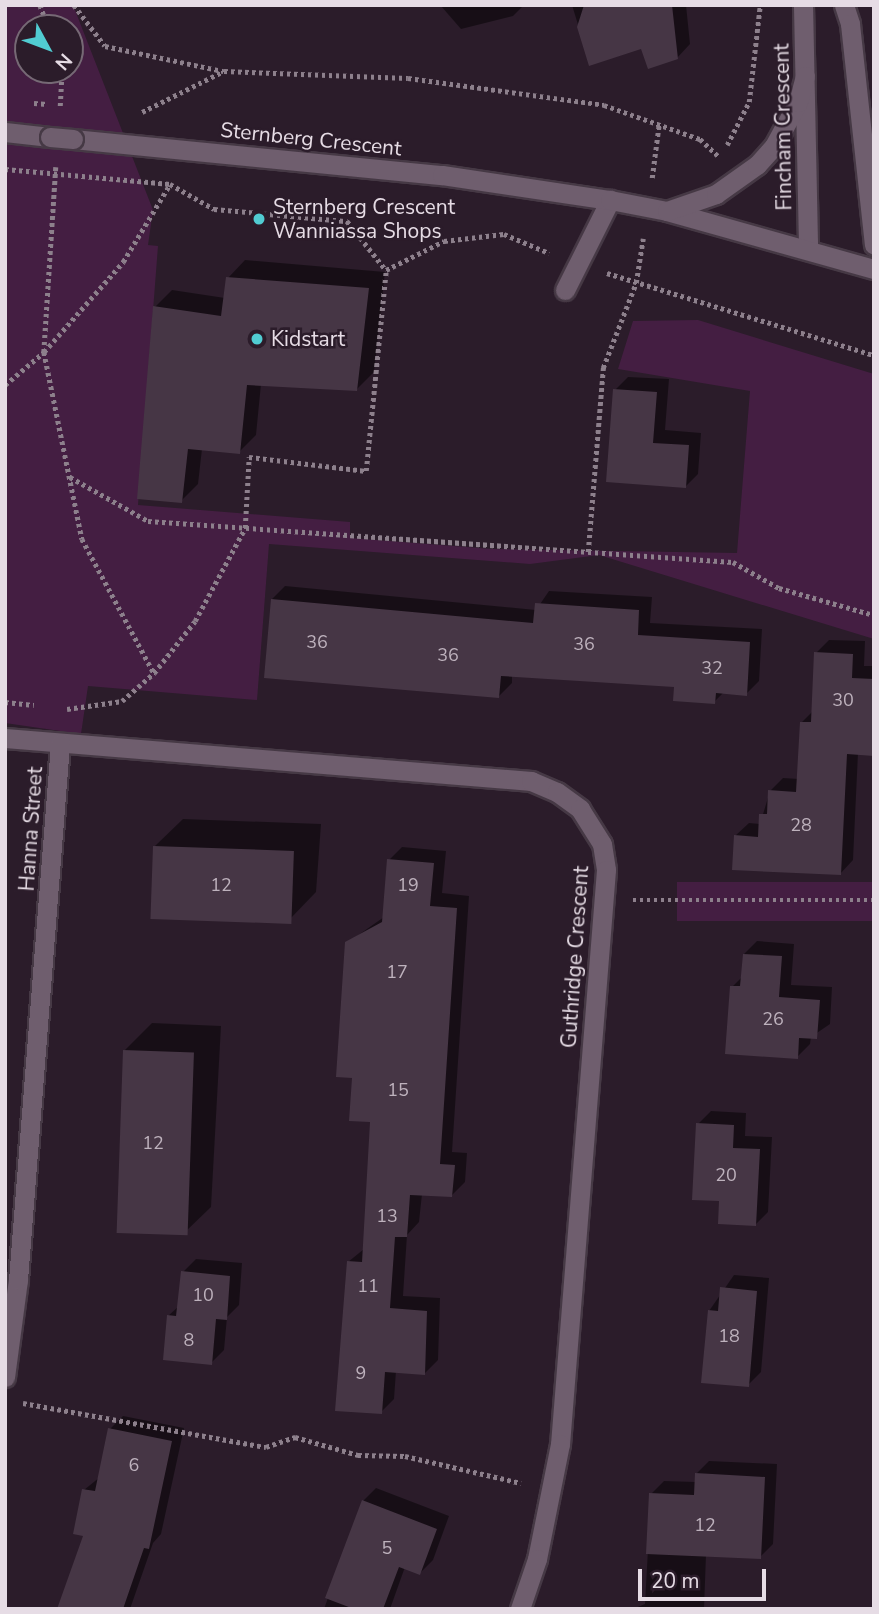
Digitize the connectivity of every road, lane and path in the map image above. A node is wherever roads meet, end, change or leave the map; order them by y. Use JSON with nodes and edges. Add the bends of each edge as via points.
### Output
{"nodes":[{"id":1,"x":74,"y":5,"type":"edge"},
{"id":2,"x":760,"y":5,"type":"edge"},
{"id":3,"x":803,"y":5,"type":"edge"},
{"id":4,"x":844,"y":5,"type":"edge"},
{"id":5,"x":224,"y":71,"type":"junction"},
{"id":6,"x":805,"y":76,"type":"junction"},
{"id":7,"x":61,"y":84,"type":"edge"},
{"id":8,"x":59,"y":109,"type":"dead end"},
{"id":9,"x":131,"y":111,"type":"dead end"},
{"id":10,"x":5,"y":132,"type":"edge"},
{"id":11,"x":56,"y":161,"type":"dead end"},
{"id":12,"x":5,"y":169,"type":"edge"},
{"id":13,"x":55,"y":174,"type":"junction"},
{"id":14,"x":170,"y":184,"type":"junction"},
{"id":15,"x":610,"y":200,"type":"junction"},
{"id":16,"x":667,"y":211,"type":"junction"},
{"id":17,"x":874,"y":245,"type":"edge"},
{"id":18,"x":808,"y":248,"type":"junction"},
{"id":19,"x":575,"y":263,"type":"junction"},
{"id":20,"x":874,"y":269,"type":"edge"},
{"id":21,"x":386,"y":270,"type":"junction"},
{"id":22,"x":636,"y":283,"type":"junction"},
{"id":23,"x":565,"y":290,"type":"dead end"},
{"id":24,"x":44,"y":352,"type":"junction"},
{"id":25,"x":874,"y":355,"type":"edge"},
{"id":26,"x":5,"y":385,"type":"edge"},
{"id":27,"x":70,"y":477,"type":"junction"},
{"id":28,"x":244,"y":528,"type":"junction"},
{"id":29,"x":588,"y":552,"type":"junction"},
{"id":30,"x":874,"y":615,"type":"edge"},
{"id":31,"x":154,"y":673,"type":"junction"},
{"id":32,"x":5,"y":702,"type":"edge"},
{"id":33,"x":41,"y":706,"type":"dead end"},
{"id":34,"x":53,"y":708,"type":"dead end"},
{"id":35,"x":5,"y":738,"type":"edge"},
{"id":36,"x":60,"y":744,"type":"junction"},
{"id":37,"x":604,"y":899,"type":"junction"},
{"id":38,"x":874,"y":900,"type":"edge"},
{"id":39,"x":12,"y":1280,"type":"edge"},
{"id":40,"x":5,"y":1377,"type":"edge"},
{"id":41,"x":19,"y":1402,"type":"dead end"},
{"id":42,"x":551,"y":1490,"type":"junction"},
{"id":43,"x":520,"y":1609,"type":"edge"}],
"edges":[{"from":1,"to":5,"type":"path","via":[[105,46]]},
{"from":2,"to":5,"type":"path","via":[[749,102],[721,158],[700,139],[604,104],[408,78]]},
{"from":3,"to":6,"type":"street","name":"Fincham Crescent"},
{"from":4,"to":17,"type":"street","via":[[850,24]]},
{"from":5,"to":9,"type":"path","via":[[142,112]]},
{"from":6,"to":16,"type":"street","via":[[798,102],[774,146],[757,165],[716,194]]},
{"from":6,"to":18,"type":"street","name":"Fincham Crescent"},
{"from":7,"to":8,"type":"path"},
{"from":10,"to":15,"type":"street","name":"Sternberg Crescent","bridge":true,"via":[[442,175]]},
{"from":11,"to":13,"type":"path"},
{"from":12,"to":13,"type":"path"},
{"from":13,"to":14,"type":"path"},
{"from":13,"to":24,"type":"path"},
{"from":14,"to":21,"type":"path","via":[[214,209],[347,221]]},
{"from":14,"to":24,"type":"path","via":[[123,262]]},
{"from":15,"to":16,"type":"street","name":"Sternberg Crescent"},
{"from":15,"to":19,"type":"street"},
{"from":16,"to":18,"type":"street","name":"Sternberg Crescent"},
{"from":18,"to":20,"type":"street","name":"Sternberg Crescent"},
{"from":19,"to":21,"type":"path","via":[[504,234],[444,242]]},
{"from":19,"to":22,"type":"path"},
{"from":19,"to":23,"type":"street"},
{"from":21,"to":28,"type":"path","via":[[366,471],[249,457]]},
{"from":22,"to":25,"type":"path"},
{"from":22,"to":29,"type":"path","via":[[603,368]]},
{"from":24,"to":26,"type":"path"},
{"from":24,"to":27,"type":"path"},
{"from":27,"to":28,"type":"path","via":[[148,521]]},
{"from":27,"to":31,"type":"path","via":[[82,539]]},
{"from":28,"to":29,"type":"path"},
{"from":28,"to":31,"type":"path","via":[[195,621]]},
{"from":29,"to":30,"type":"path","via":[[733,562],[779,588]]},
{"from":31,"to":34,"type":"path","via":[[122,701]]},
{"from":32,"to":33,"type":"path"},
{"from":35,"to":36,"type":"street","name":"Guthridge Crescent"},
{"from":36,"to":37,"type":"street","name":"Guthridge Crescent","via":[[531,782],[557,792],[580,809],[602,844]]},
{"from":36,"to":39,"type":"street","name":"Hanna Street"},
{"from":37,"to":38,"type":"path"},
{"from":37,"to":42,"type":"street","name":"Guthridge Crescent","via":[[560,1444]]},
{"from":39,"to":40,"type":"street","name":"Hanna Street"},
{"from":41,"to":42,"type":"path","via":[[267,1447],[295,1437],[358,1455],[405,1456]]},
{"from":42,"to":43,"type":"street","name":"Guthridge Crescent","via":[[537,1559]]}]}
